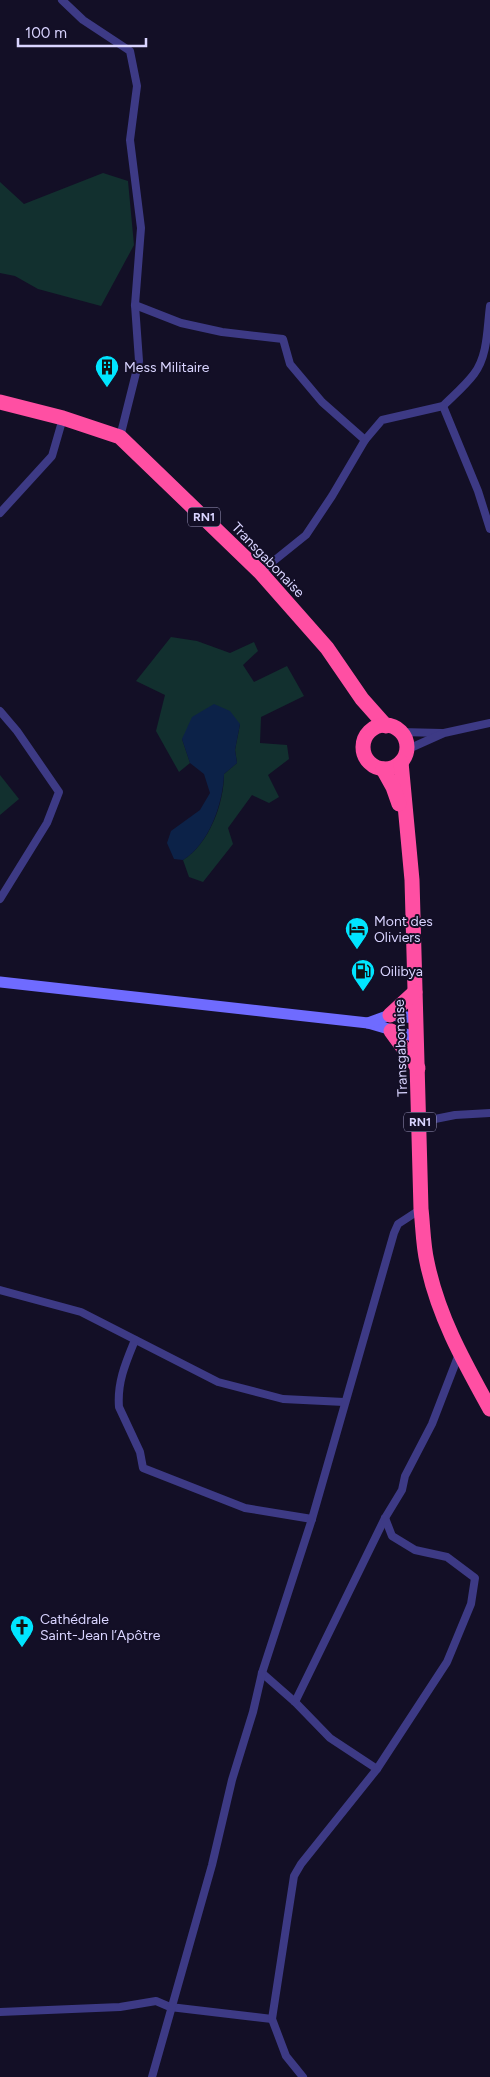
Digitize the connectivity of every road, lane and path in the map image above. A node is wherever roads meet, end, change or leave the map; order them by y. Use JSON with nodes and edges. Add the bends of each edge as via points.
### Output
{"nodes":[{"id":1,"x":62,"y":0,"type":"edge"},
{"id":2,"x":134,"y":305,"type":"junction"},
{"id":3,"x":490,"y":306,"type":"edge"},
{"id":4,"x":0,"y":402,"type":"edge"},
{"id":5,"x":443,"y":406,"type":"junction"},
{"id":6,"x":63,"y":418,"type":"junction"},
{"id":7,"x":120,"y":437,"type":"junction"},
{"id":8,"x":365,"y":440,"type":"junction"},
{"id":9,"x":0,"y":513,"type":"edge"},
{"id":10,"x":490,"y":529,"type":"edge"},
{"id":11,"x":260,"y":572,"type":"junction"},
{"id":12,"x":362,"y":699,"type":"junction"},
{"id":13,"x":0,"y":711,"type":"edge"},
{"id":14,"x":490,"y":723,"type":"edge"},
{"id":15,"x":386,"y":726,"type":"junction"},
{"id":16,"x":369,"y":732,"type":"junction"},
{"id":17,"x":400,"y":732,"type":"junction"},
{"id":18,"x":444,"y":733,"type":"junction"},
{"id":19,"x":403,"y":756,"type":"junction"},
{"id":20,"x":383,"y":769,"type":"junction"},
{"id":21,"x":405,"y":821,"type":"junction"},
{"id":22,"x":0,"y":898,"type":"edge"},
{"id":23,"x":0,"y":982,"type":"edge"},
{"id":24,"x":415,"y":992,"type":"junction"},
{"id":25,"x":390,"y":1015,"type":"junction"},
{"id":26,"x":415,"y":1018,"type":"junction"},
{"id":27,"x":368,"y":1023,"type":"junction"},
{"id":28,"x":391,"y":1031,"type":"junction"},
{"id":29,"x":416,"y":1037,"type":"junction"},
{"id":30,"x":418,"y":1068,"type":"junction"},
{"id":31,"x":490,"y":1113,"type":"edge"},
{"id":32,"x":420,"y":1122,"type":"junction"},
{"id":33,"x":421,"y":1209,"type":"junction"},
{"id":34,"x":0,"y":1290,"type":"edge"},
{"id":35,"x":135,"y":1340,"type":"junction"},
{"id":36,"x":460,"y":1354,"type":"junction"},
{"id":37,"x":344,"y":1402,"type":"junction"},
{"id":38,"x":490,"y":1409,"type":"edge"},
{"id":39,"x":386,"y":1518,"type":"junction"},
{"id":40,"x":312,"y":1519,"type":"junction"},
{"id":41,"x":262,"y":1673,"type":"junction"},
{"id":42,"x":295,"y":1702,"type":"junction"},
{"id":43,"x":377,"y":1769,"type":"junction"},
{"id":44,"x":170,"y":2007,"type":"junction"},
{"id":45,"x":0,"y":2012,"type":"edge"},
{"id":46,"x":272,"y":2019,"type":"junction"},
{"id":47,"x":152,"y":2077,"type":"edge"},
{"id":48,"x":303,"y":2077,"type":"edge"}],
"edges":[{"from":1,"to":2,"type":"street","via":[[83,20],[130,51],[137,86],[130,140],[141,228]]},
{"from":2,"to":7,"type":"street","via":[[139,361]]},
{"from":2,"to":8,"type":"street","via":[[181,323],[222,332],[284,339],[290,364],[322,402]]},
{"from":3,"to":5,"type":"street","via":[[479,365],[474,375]]},
{"from":4,"to":6,"type":"highway","name":"Transgabonaise","number":"RN1"},
{"from":5,"to":8,"type":"street","via":[[382,420]]},
{"from":5,"to":10,"type":"street"},
{"from":6,"to":7,"type":"highway","name":"Transgabonaise","number":"RN1"},
{"from":6,"to":9,"type":"street","via":[[52,456]]},
{"from":7,"to":11,"type":"highway","name":"Transgabonaise","number":"RN1"},
{"from":8,"to":11,"type":"street","via":[[306,535]]},
{"from":11,"to":12,"type":"highway","name":"Transgabonaise","number":"RN1","via":[[327,648]]},
{"from":12,"to":15,"type":"highway","name":"Transgabonaise","number":"RN1"},
{"from":12,"to":16,"type":"highway","name":"Transgabonaise","number":"RN1"},
{"from":13,"to":22,"type":"street","via":[[18,731],[59,792],[47,823]]},
{"from":14,"to":18,"type":"street"},
{"from":15,"to":16,"type":"highway"},
{"from":15,"to":17,"type":"highway"},
{"from":16,"to":20,"type":"highway","via":[[364,740],[366,759]]},
{"from":17,"to":18,"type":"street"},
{"from":17,"to":19,"type":"highway","via":[[404,738]]},
{"from":18,"to":19,"type":"street"},
{"from":19,"to":20,"type":"highway","via":[[389,769]]},
{"from":19,"to":21,"type":"highway","name":"Transgabonaise","number":"RN1"},
{"from":20,"to":21,"type":"highway","name":"Transgabonaise","number":"RN1","via":[[393,786]]},
{"from":21,"to":24,"type":"highway","name":"Transgabonaise","number":"RN1","via":[[412,880]]},
{"from":23,"to":27,"type":"street"},
{"from":24,"to":25,"type":"highway"},
{"from":24,"to":26,"type":"highway","name":"Transgabonaise","number":"RN1"},
{"from":25,"to":26,"type":"street"},
{"from":25,"to":27,"type":"street"},
{"from":26,"to":29,"type":"highway","name":"Transgabonaise","number":"RN1"},
{"from":27,"to":28,"type":"street"},
{"from":28,"to":29,"type":"street"},
{"from":28,"to":30,"type":"highway"},
{"from":29,"to":30,"type":"highway","name":"Transgabonaise","number":"RN1"},
{"from":30,"to":32,"type":"highway","name":"Transgabonaise","number":"RN1"},
{"from":31,"to":32,"type":"street"},
{"from":32,"to":33,"type":"highway","name":"Transgabonaise","number":"RN1"},
{"from":33,"to":36,"type":"highway","name":"Transgabonaise","number":"RN1","via":[[426,1261],[440,1311]]},
{"from":33,"to":37,"type":"street","via":[[398,1224],[394,1233]]},
{"from":34,"to":35,"type":"street","via":[[81,1312]]},
{"from":35,"to":37,"type":"street","via":[[218,1382],[283,1398]]},
{"from":35,"to":40,"type":"street","via":[[121,1373],[118,1400],[140,1452],[143,1468],[245,1508]]},
{"from":36,"to":38,"type":"highway","name":"Transgabonaise","number":"RN1"},
{"from":36,"to":39,"type":"street","via":[[432,1424]]},
{"from":37,"to":40,"type":"street"},
{"from":39,"to":42,"type":"street"},
{"from":39,"to":43,"type":"street","via":[[392,1536],[415,1550],[447,1557],[475,1578],[471,1604],[447,1662]]},
{"from":40,"to":41,"type":"street"},
{"from":41,"to":42,"type":"street"},
{"from":41,"to":44,"type":"street","via":[[212,1865]]},
{"from":42,"to":43,"type":"street","via":[[330,1738]]},
{"from":43,"to":46,"type":"street","via":[[294,1876]]},
{"from":44,"to":45,"type":"street","via":[[156,2001],[120,2007]]},
{"from":44,"to":46,"type":"street"},
{"from":44,"to":47,"type":"street"},
{"from":46,"to":48,"type":"street","via":[[286,2056]]}]}
